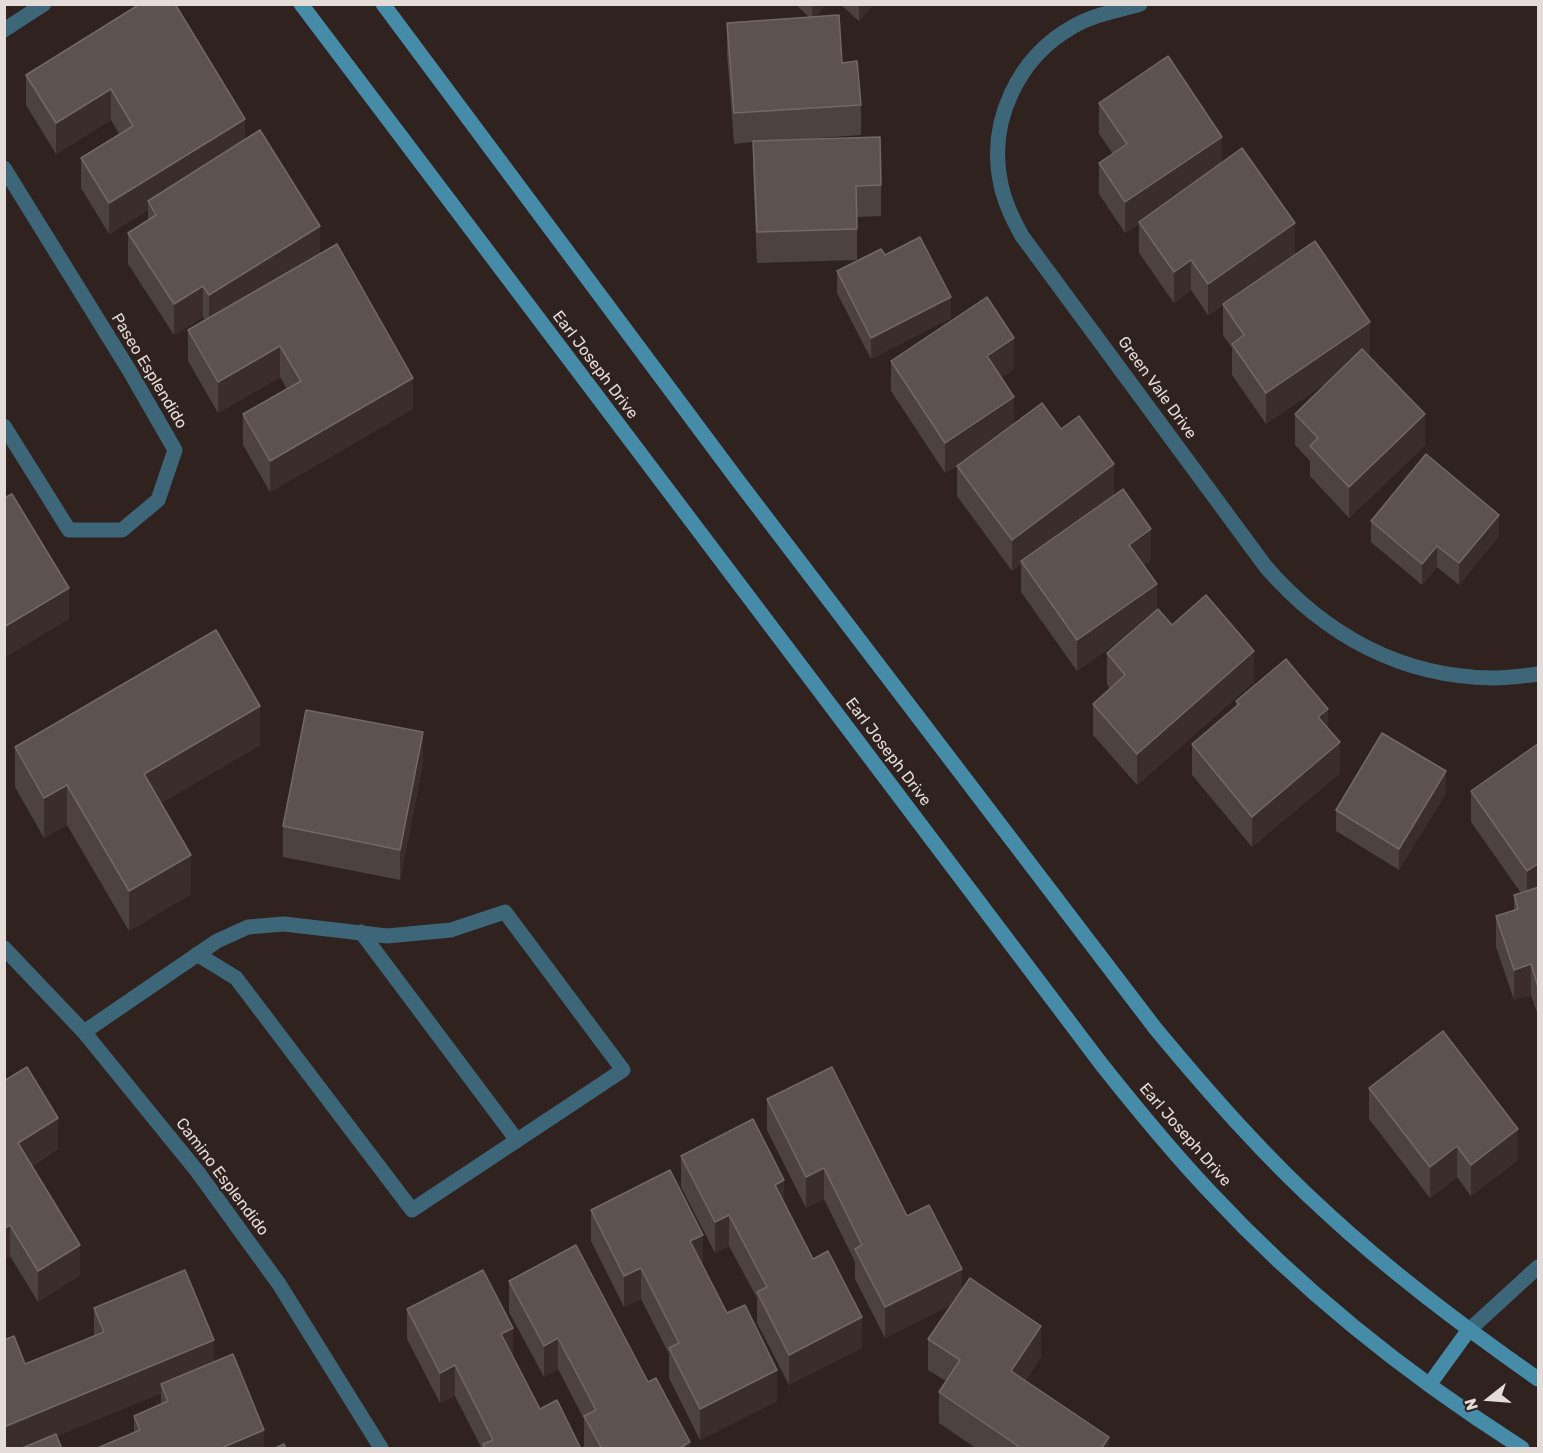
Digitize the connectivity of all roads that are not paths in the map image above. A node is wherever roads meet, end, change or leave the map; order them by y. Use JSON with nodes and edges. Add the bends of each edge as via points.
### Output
{"nodes":[{"id":1,"x":44,"y":4,"type":"edge"},
{"id":2,"x":301,"y":4,"type":"edge"},
{"id":3,"x":384,"y":4,"type":"edge"},
{"id":4,"x":1140,"y":4,"type":"edge"},
{"id":5,"x":4,"y":30,"type":"edge"},
{"id":6,"x":4,"y":168,"type":"edge"},
{"id":7,"x":4,"y":426,"type":"edge"},
{"id":8,"x":1539,"y":674,"type":"edge"},
{"id":9,"x":361,"y":932,"type":"junction"},
{"id":10,"x":5,"y":949,"type":"edge"},
{"id":11,"x":197,"y":954,"type":"junction"},
{"id":12,"x":84,"y":1032,"type":"junction"},
{"id":13,"x":516,"y":1139,"type":"junction"},
{"id":14,"x":1539,"y":1267,"type":"edge"},
{"id":15,"x":1468,"y":1330,"type":"junction"},
{"id":16,"x":1539,"y":1379,"type":"edge"},
{"id":17,"x":1429,"y":1385,"type":"junction"},
{"id":18,"x":381,"y":1449,"type":"edge"},
{"id":19,"x":1522,"y":1449,"type":"edge"}],
"edges":[{"from":1,"to":5,"type":"street"},
{"from":2,"to":17,"type":"main road","name":"Earl Joseph Drive","via":[[1155,1131],[1271,1253],[1334,1310]]},
{"from":3,"to":15,"type":"main road","via":[[736,478],[1155,1028],[1209,1093],[1327,1214]]},
{"from":4,"to":8,"type":"street","name":"Green Vale Drive","via":[[1075,25],[1053,39],[1018,79],[999,129],[998,157],[1009,212],[1022,236],[1266,567],[1315,616],[1374,652],[1413,666],[1494,678]]},
{"from":6,"to":7,"type":"street","name":"Paseo Esplendido","via":[[175,450],[158,500],[122,530],[69,530]]},
{"from":9,"to":11,"type":"street","via":[[284,924],[248,927]]},
{"from":9,"to":13,"type":"street"},
{"from":9,"to":13,"type":"street","via":[[387,936],[451,930],[505,912],[623,1070]]},
{"from":10,"to":12,"type":"street","name":"Camino Esplendido"},
{"from":11,"to":12,"type":"street"},
{"from":11,"to":13,"type":"street","via":[[236,978],[412,1210]]},
{"from":12,"to":18,"type":"street","name":"Camino Esplendido","via":[[197,1171],[279,1284]]},
{"from":14,"to":15,"type":"street"},
{"from":15,"to":16,"type":"main road"},
{"from":15,"to":17,"type":"main road"},
{"from":17,"to":19,"type":"main road","name":"Earl Joseph Drive"}]}
